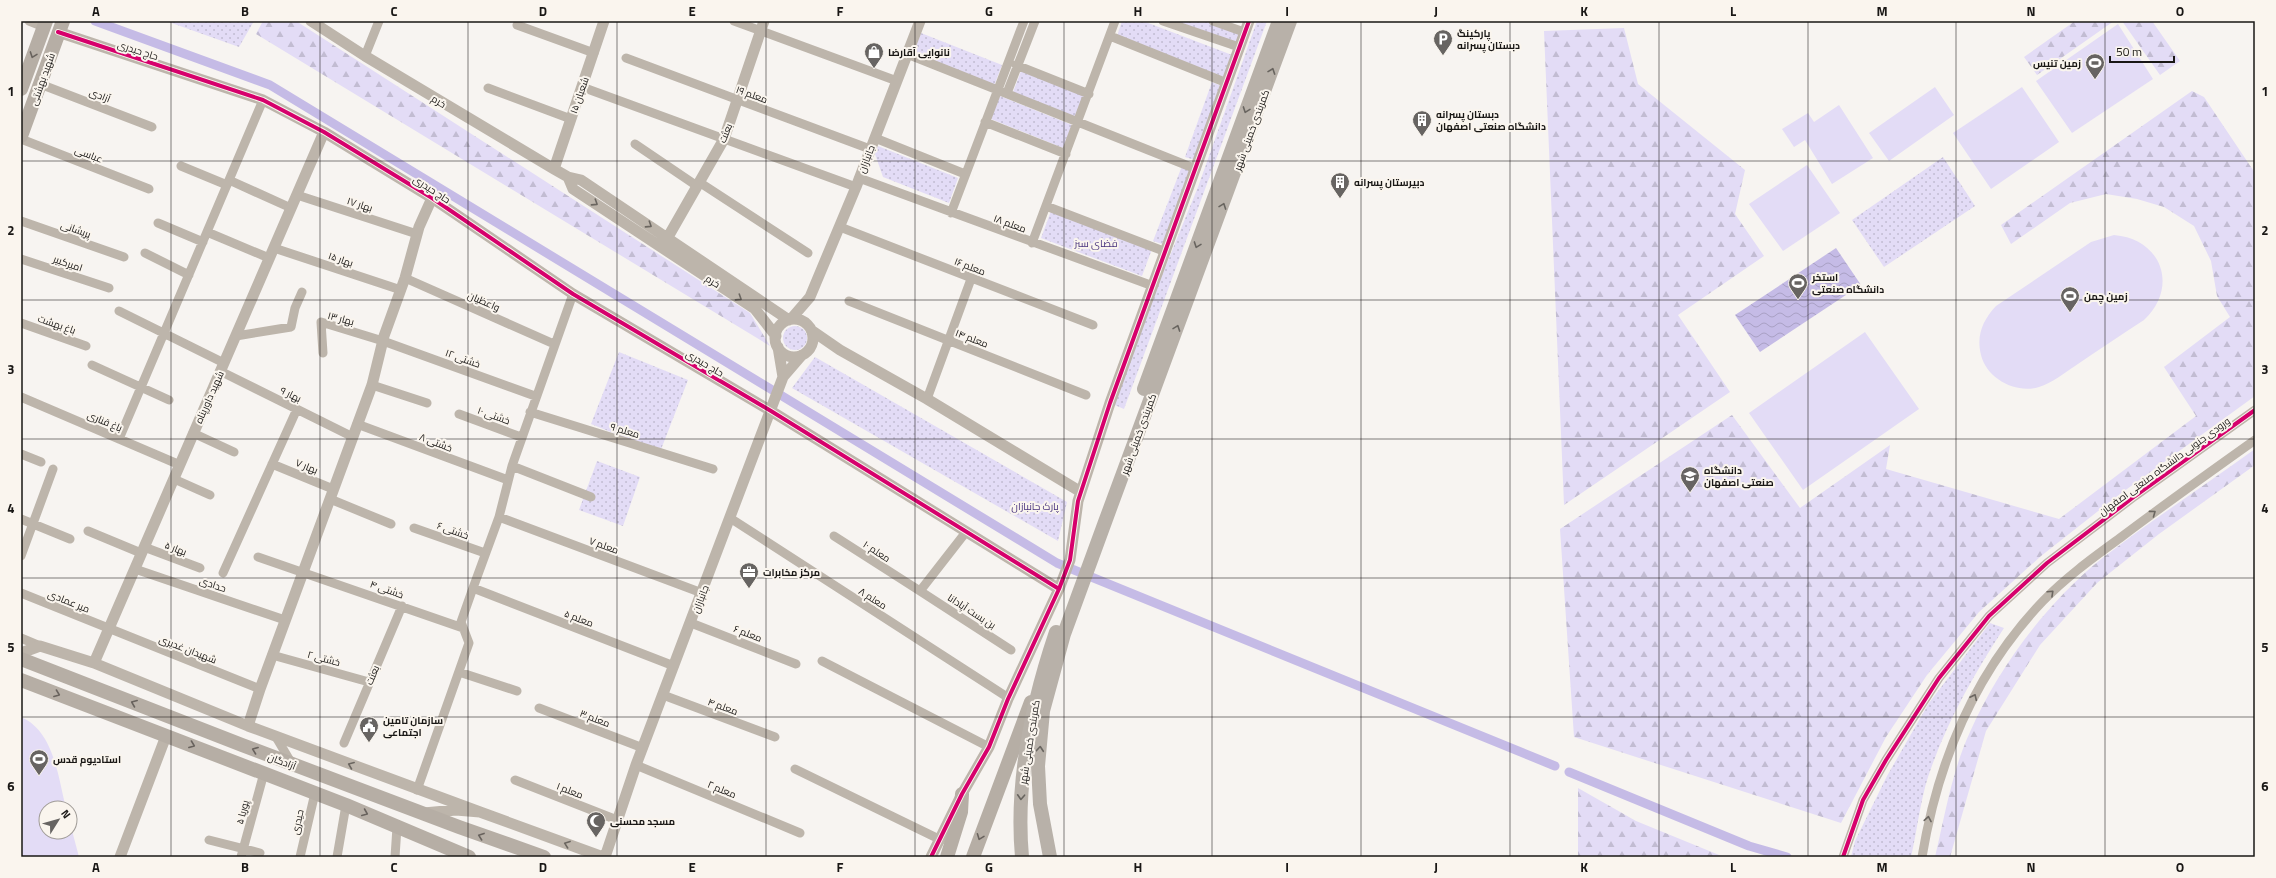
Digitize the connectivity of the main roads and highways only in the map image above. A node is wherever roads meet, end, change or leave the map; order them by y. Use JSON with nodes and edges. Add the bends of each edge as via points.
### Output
{"nodes":[{"id":1,"x":1279,"y":21,"type":"edge"},
{"id":2,"x":1290,"y":21,"type":"edge"},
{"id":3,"x":45,"y":24,"type":"edge"},
{"id":4,"x":60,"y":27,"type":"edge"},
{"id":5,"x":21,"y":89,"type":"edge"},
{"id":6,"x":21,"y":138,"type":"edge"},
{"id":7,"x":1101,"y":520,"type":"junction"},
{"id":8,"x":1069,"y":585,"type":"junction"},
{"id":9,"x":21,"y":659,"type":"edge"},
{"id":10,"x":21,"y":680,"type":"edge"},
{"id":11,"x":1038,"y":683,"type":"junction"},
{"id":12,"x":962,"y":794,"type":"road end"},
{"id":13,"x":390,"y":801,"type":"junction"},
{"id":14,"x":341,"y":803,"type":"junction"},
{"id":15,"x":510,"y":846,"type":"junction"},
{"id":16,"x":469,"y":857,"type":"edge"},
{"id":17,"x":519,"y":857,"type":"edge"},
{"id":18,"x":544,"y":857,"type":"edge"},
{"id":19,"x":947,"y":857,"type":"edge"},
{"id":20,"x":973,"y":857,"type":"edge"},
{"id":21,"x":1022,"y":857,"type":"edge"},
{"id":22,"x":1050,"y":857,"type":"edge"}],
"edges":[{"from":1,"to":7,"type":"highway","name":"کمربندی خمینی شهر","one_way":true},
{"from":7,"to":2,"type":"highway","name":"کمربندی خمینی شهر","one_way":true},
{"from":3,"to":5,"type":"main road","name":"شهید بهشتی","one_way":true},
{"from":4,"to":6,"type":"main road","name":"شهید بهشتی"},
{"from":7,"to":8,"type":"highway","name":"کمربندی خمینی شهر"},
{"from":8,"to":11,"type":"highway","name":"کمربندی خمینی شهر"},
{"from":22,"to":8,"type":"highway","name":"کمربندی خمینی شهر","one_way":true,"via":[[1040,804],[1038,766],[1044,711],[1064,634]]},
{"from":13,"to":9,"type":"main road","name":"آزادگان","one_way":true},
{"from":10,"to":14,"type":"main road","name":"آزادگان","one_way":true},
{"from":11,"to":20,"type":"main road","one_way":true},
{"from":11,"to":21,"type":"highway","name":"کمربندی خمینی شهر","one_way":true,"via":[[1022,785],[1019,830]]},
{"from":12,"to":19,"type":"main road","via":[[961,812]]},
{"from":13,"to":14,"type":"main road","via":[[331,786],[327,792]]},
{"from":15,"to":13,"type":"main road","name":"آزادگان","one_way":true},
{"from":14,"to":16,"type":"main road","name":"آزادگان","one_way":true},
{"from":15,"to":17,"type":"main road"},
{"from":15,"to":18,"type":"main road","name":"آزادگان"}]}
